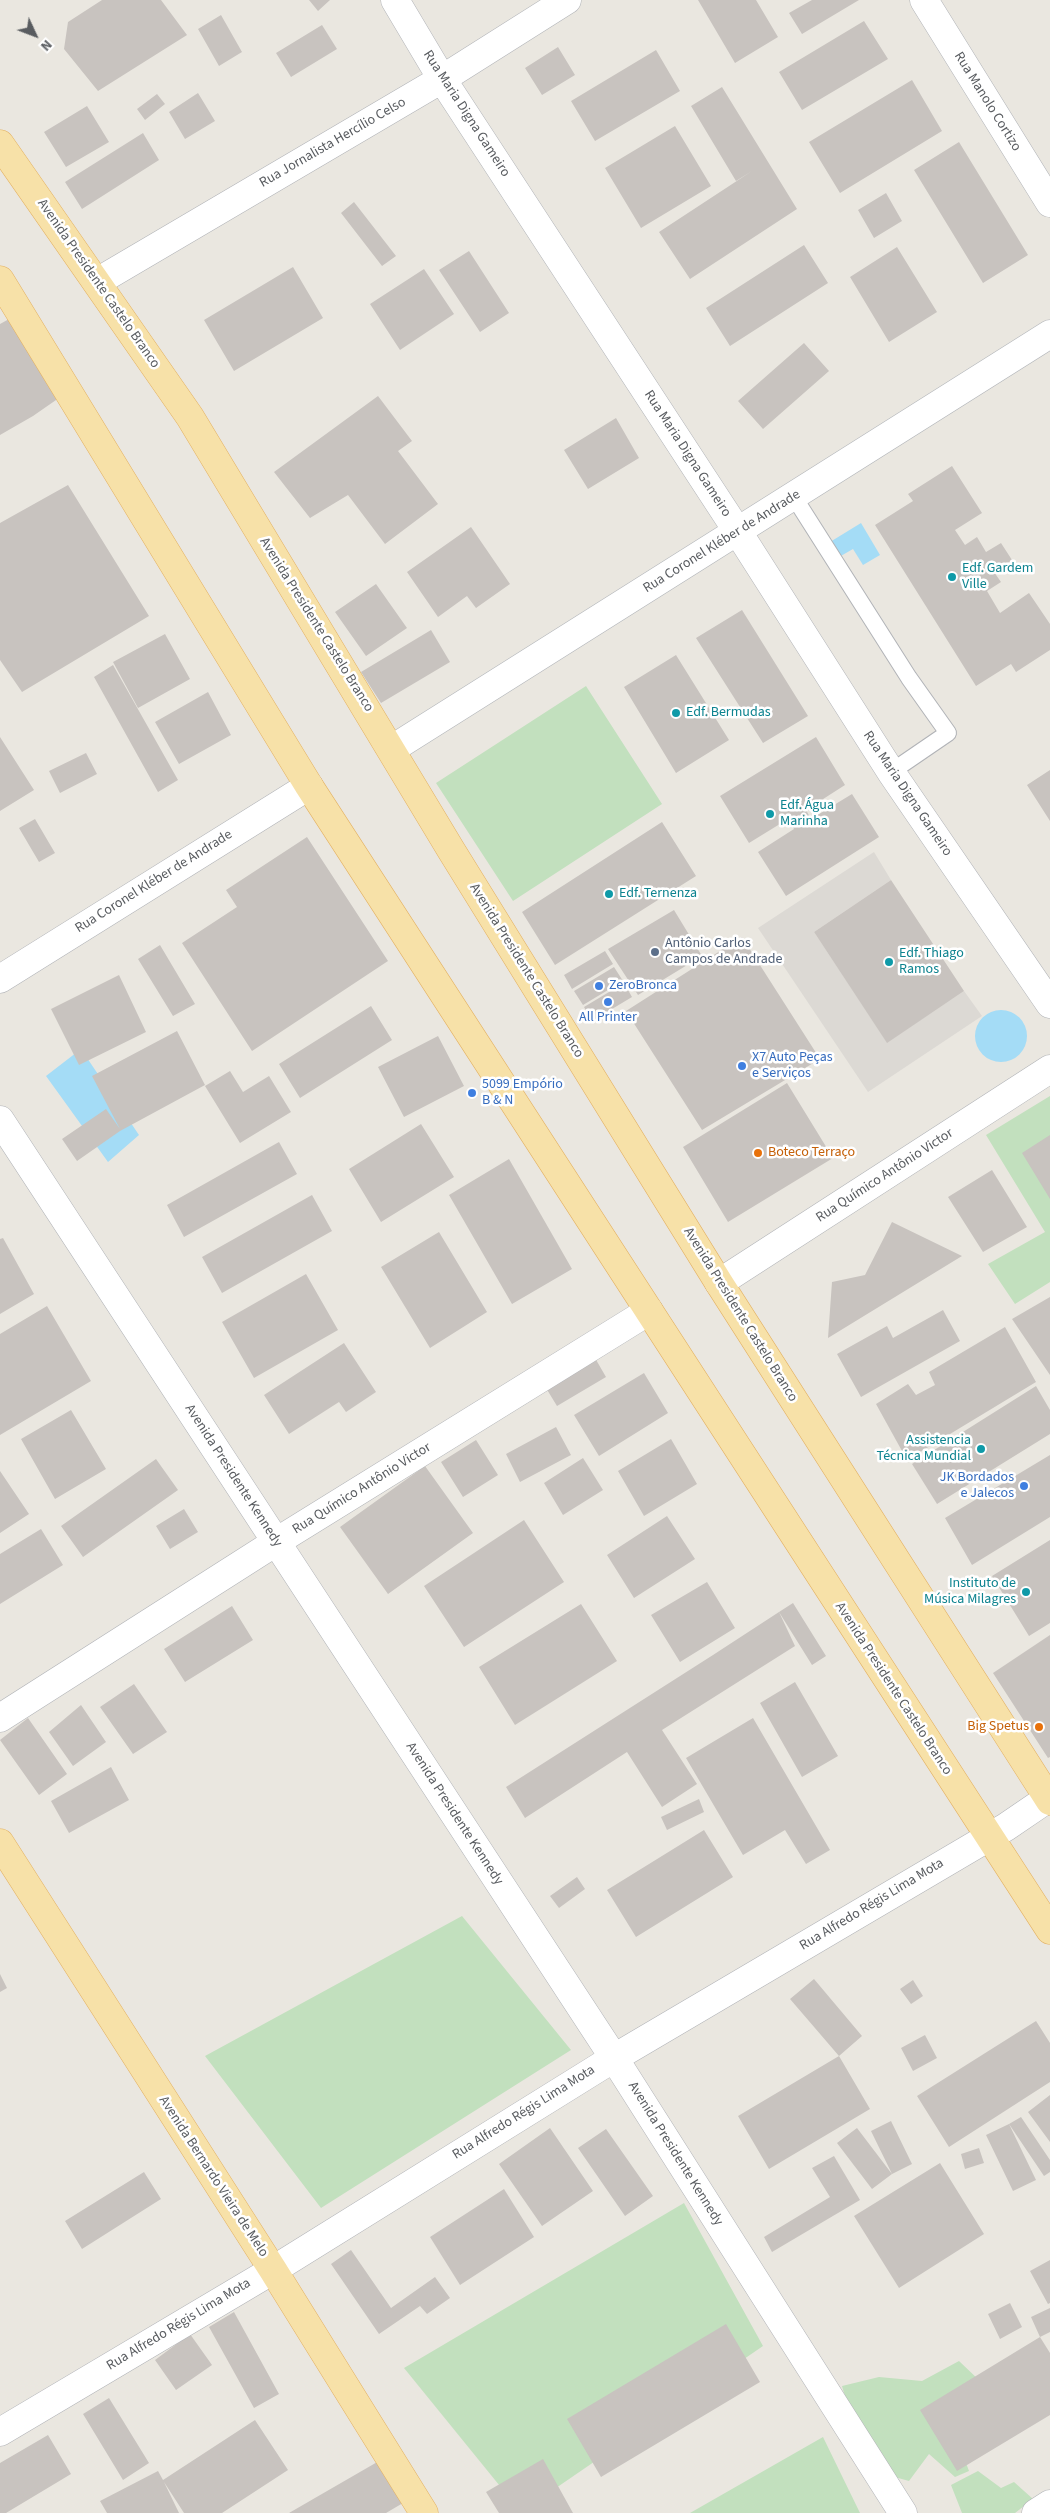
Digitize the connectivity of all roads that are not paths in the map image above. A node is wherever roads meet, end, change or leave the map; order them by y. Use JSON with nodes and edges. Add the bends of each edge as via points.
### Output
{"nodes":[{"id":1,"x":395,"y":0,"type":"edge"},
{"id":2,"x":567,"y":0,"type":"edge"},
{"id":3,"x":924,"y":0,"type":"edge"},
{"id":4,"x":442,"y":79,"type":"junction"},
{"id":5,"x":0,"y":144,"type":"edge"},
{"id":6,"x":1050,"y":203,"type":"edge"},
{"id":7,"x":97,"y":282,"type":"junction"},
{"id":8,"x":4,"y":295,"type":"edge"},
{"id":9,"x":1050,"y":334,"type":"edge"},
{"id":10,"x":794,"y":497,"type":"junction"},
{"id":11,"x":738,"y":532,"type":"junction"},
{"id":12,"x":392,"y":749,"type":"junction"},
{"id":13,"x":891,"y":772,"type":"junction"},
{"id":14,"x":309,"y":786,"type":"junction"},
{"id":15,"x":0,"y":979,"type":"edge"},
{"id":16,"x":1050,"y":1004,"type":"edge"},
{"id":17,"x":1050,"y":1069,"type":"edge"},
{"id":18,"x":0,"y":1120,"type":"edge"},
{"id":19,"x":719,"y":1283,"type":"junction"},
{"id":20,"x":649,"y":1311,"type":"junction"},
{"id":21,"x":276,"y":1542,"type":"junction"},
{"id":22,"x":0,"y":1718,"type":"edge"},
{"id":23,"x":1049,"y":1799,"type":"edge"},
{"id":24,"x":988,"y":1836,"type":"junction"},
{"id":25,"x":0,"y":1843,"type":"edge"},
{"id":26,"x":1050,"y":1930,"type":"edge"},
{"id":27,"x":614,"y":2058,"type":"junction"},
{"id":28,"x":272,"y":2270,"type":"junction"},
{"id":29,"x":0,"y":2432,"type":"edge"},
{"id":30,"x":1050,"y":2504,"type":"edge"},
{"id":31,"x":424,"y":2513,"type":"edge"},
{"id":32,"x":903,"y":2513,"type":"edge"},
{"id":33,"x":1036,"y":2513,"type":"edge"}],
"edges":[{"from":1,"to":4,"type":"street","name":"Rua Maria Digna Gameiro"},
{"from":2,"to":4,"type":"street","name":"Rua Jornalista Hercílio Celso"},
{"from":3,"to":6,"type":"street","name":"Rua Manolo Cortizo"},
{"from":4,"to":7,"type":"street","name":"Rua Jornalista Hercílio Celso"},
{"from":4,"to":11,"type":"street","name":"Rua Maria Digna Gameiro"},
{"from":5,"to":7,"type":"main road","name":"Avenida Presidente Castelo Branco"},
{"from":7,"to":12,"type":"main road","name":"Avenida Presidente Castelo Branco","via":[[190,417]]},
{"from":8,"to":14,"type":"main road","name":"Avenida Presidente Castelo Branco"},
{"from":9,"to":10,"type":"street","name":"Rua Coronel Kléber de Andrade"},
{"from":10,"to":11,"type":"street","name":"Rua Coronel Kléber de Andrade"},
{"from":10,"to":13,"type":"lane","via":[[948,733]]},
{"from":11,"to":12,"type":"street","name":"Rua Coronel Kléber de Andrade"},
{"from":11,"to":13,"type":"street","name":"Rua Maria Digna Gameiro"},
{"from":12,"to":19,"type":"main road","name":"Avenida Presidente Castelo Branco"},
{"from":13,"to":16,"type":"street","name":"Rua Maria Digna Gameiro"},
{"from":14,"to":15,"type":"street","name":"Rua Coronel Kléber de Andrade"},
{"from":14,"to":20,"type":"main road","name":"Avenida Presidente Castelo Branco"},
{"from":17,"to":19,"type":"street","name":"Rua Químico Antônio Victor"},
{"from":18,"to":21,"type":"street","name":"Avenida Presidente Kennedy"},
{"from":19,"to":23,"type":"main road","name":"Avenida Presidente Castelo Branco"},
{"from":20,"to":21,"type":"street","name":"Rua Químico Antônio Victor"},
{"from":20,"to":24,"type":"main road","name":"Avenida Presidente Castelo Branco"},
{"from":21,"to":22,"type":"street","name":"Rua Químico Antônio Victor"},
{"from":21,"to":27,"type":"street","name":"Avenida Presidente Kennedy"},
{"from":23,"to":24,"type":"street","name":"Rua Alfredo Régis Lima Mota"},
{"from":24,"to":26,"type":"main road","name":"Avenida Presidente Castelo Branco"},
{"from":24,"to":27,"type":"street","name":"Rua Alfredo Régis Lima Mota"},
{"from":25,"to":28,"type":"main road","name":"Avenida Bernardo Vieira de Melo"},
{"from":27,"to":28,"type":"street","name":"Rua Alfredo Régis Lima Mota"},
{"from":27,"to":32,"type":"street","name":"Avenida Presidente Kennedy"},
{"from":28,"to":29,"type":"street","name":"Rua Alfredo Régis Lima Mota"},
{"from":28,"to":31,"type":"main road","name":"Avenida Bernardo Vieira de Melo"},
{"from":30,"to":33,"type":"street"}]}
